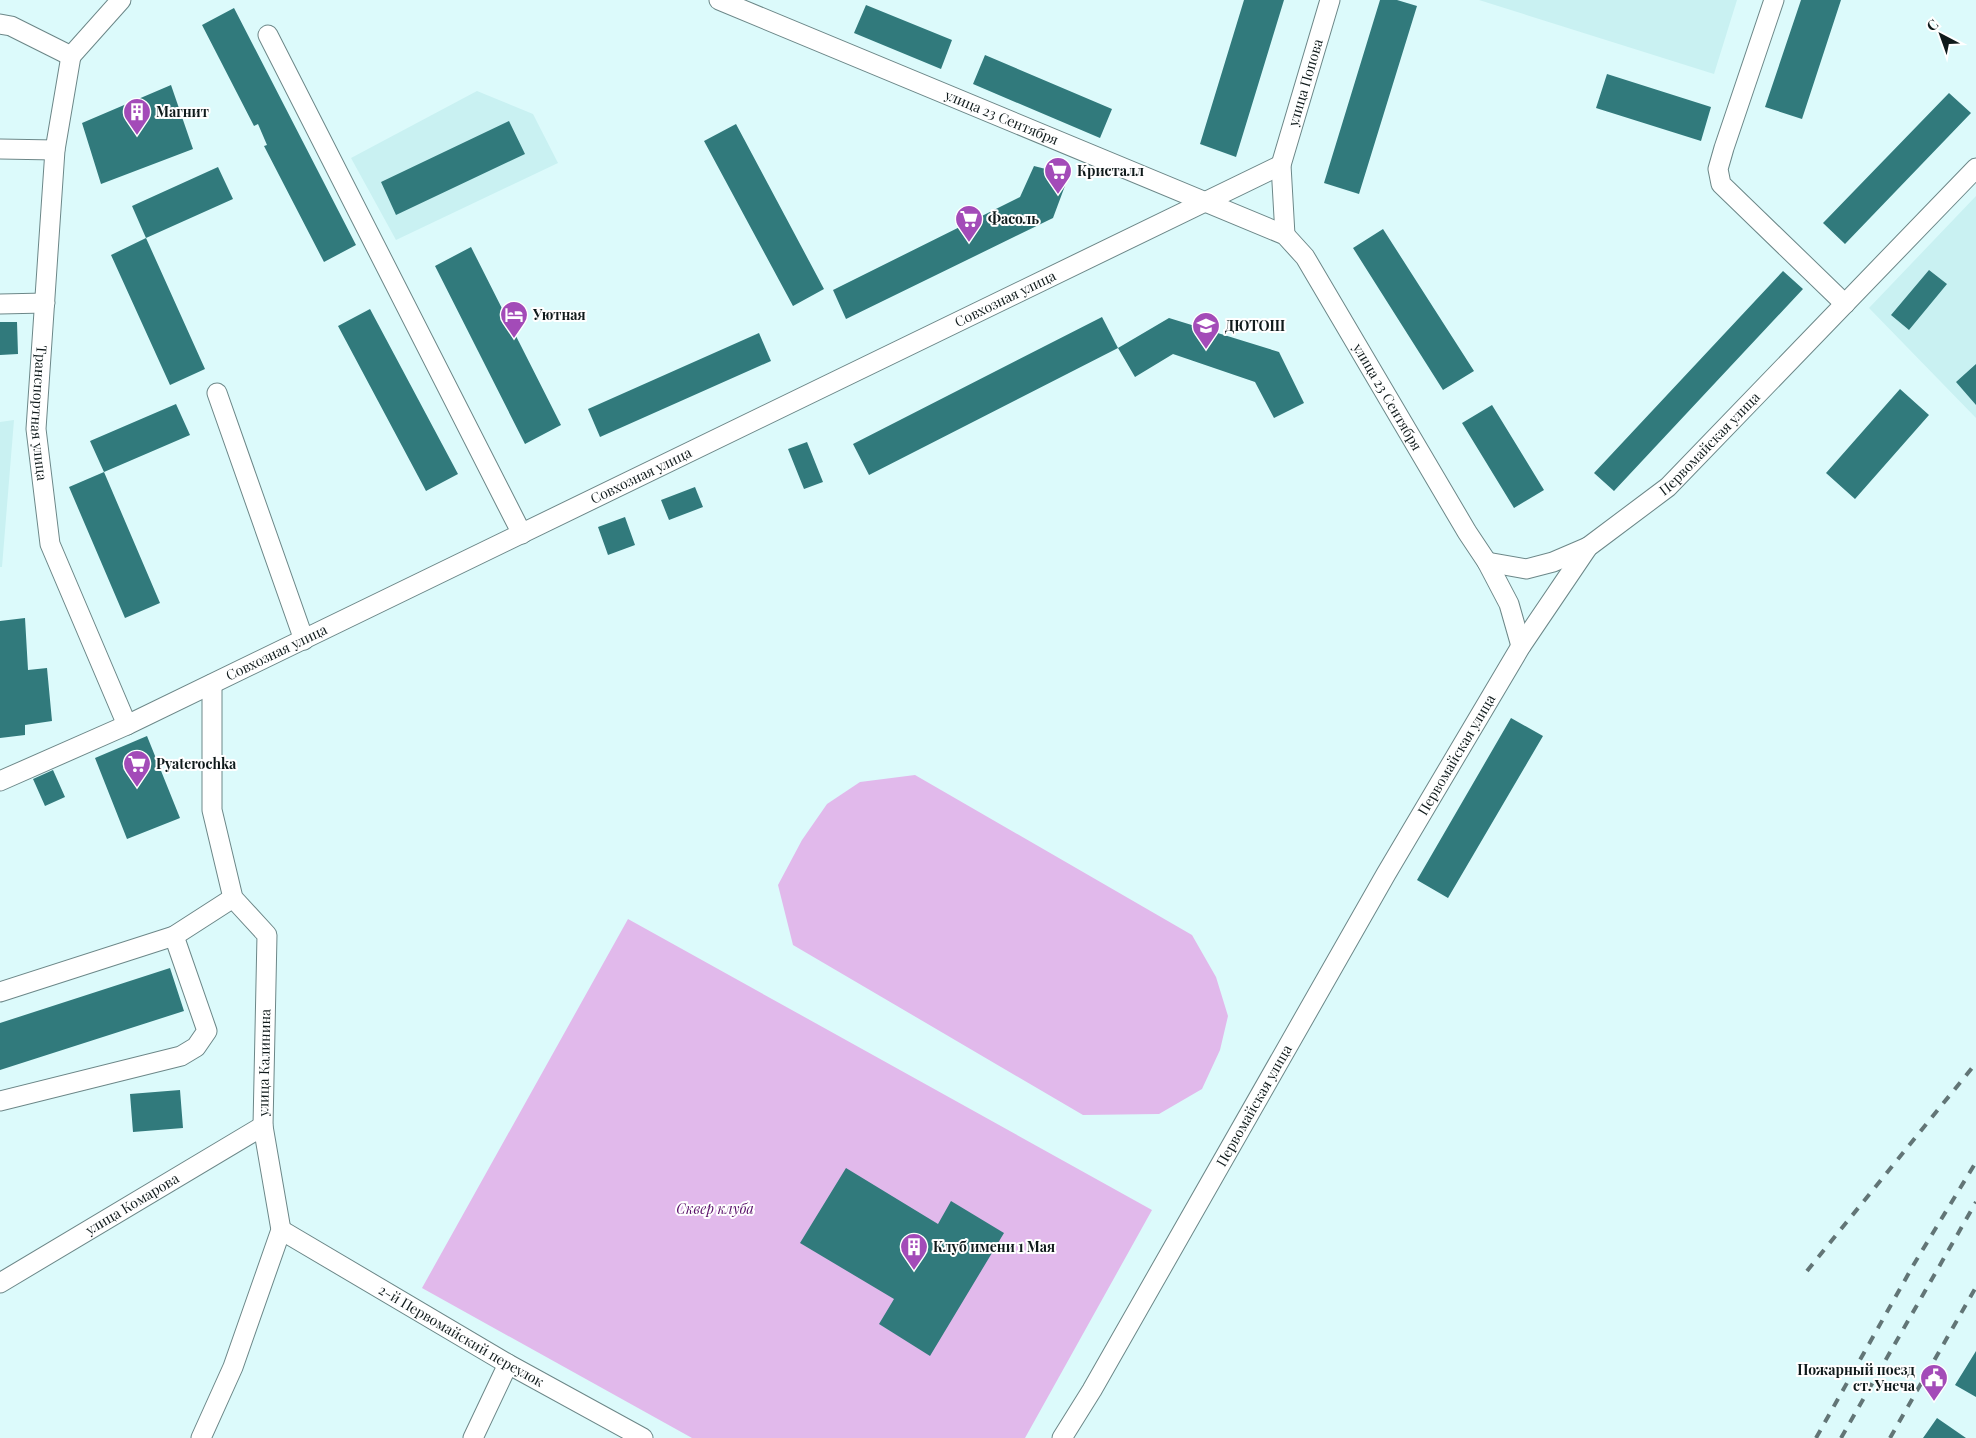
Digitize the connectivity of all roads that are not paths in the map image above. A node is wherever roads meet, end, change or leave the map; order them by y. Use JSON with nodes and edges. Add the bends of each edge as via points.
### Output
{"nodes":[{"id":1,"x":121,"y":0,"type":"edge"},
{"id":2,"x":718,"y":0,"type":"edge"},
{"id":3,"x":1330,"y":0,"type":"edge"},
{"id":4,"x":1774,"y":0,"type":"edge"},
{"id":5,"x":0,"y":24,"type":"edge"},
{"id":6,"x":268,"y":35,"type":"dead end"},
{"id":7,"x":71,"y":56,"type":"junction"},
{"id":8,"x":0,"y":149,"type":"edge"},
{"id":9,"x":55,"y":150,"type":"junction"},
{"id":10,"x":1280,"y":165,"type":"junction"},
{"id":11,"x":1976,"y":168,"type":"edge"},
{"id":12,"x":1203,"y":203,"type":"junction"},
{"id":13,"x":1284,"y":235,"type":"junction"},
{"id":14,"x":45,"y":303,"type":"junction"},
{"id":15,"x":0,"y":304,"type":"edge"},
{"id":16,"x":1845,"y":304,"type":"junction"},
{"id":17,"x":217,"y":393,"type":"dead end"},
{"id":18,"x":522,"y":534,"type":"junction"},
{"id":19,"x":1588,"y":548,"type":"junction"},
{"id":20,"x":1487,"y":562,"type":"junction"},
{"id":21,"x":304,"y":640,"type":"junction"},
{"id":22,"x":1521,"y":646,"type":"junction"},
{"id":23,"x":212,"y":684,"type":"junction"},
{"id":24,"x":127,"y":725,"type":"junction"},
{"id":25,"x":0,"y":781,"type":"edge"},
{"id":26,"x":233,"y":898,"type":"junction"},
{"id":27,"x":174,"y":936,"type":"junction"},
{"id":28,"x":0,"y":992,"type":"edge"},
{"id":29,"x":0,"y":1101,"type":"edge"},
{"id":30,"x":263,"y":1126,"type":"junction"},
{"id":31,"x":281,"y":1230,"type":"junction"},
{"id":32,"x":0,"y":1283,"type":"edge"},
{"id":33,"x":508,"y":1364,"type":"junction"},
{"id":34,"x":201,"y":1438,"type":"edge"},
{"id":35,"x":473,"y":1438,"type":"edge"},
{"id":36,"x":643,"y":1438,"type":"edge"},
{"id":37,"x":1062,"y":1438,"type":"edge"}],
"edges":[{"from":1,"to":7,"type":"street"},
{"from":2,"to":12,"type":"street","name":"улица 23 Сентября"},
{"from":3,"to":10,"type":"street","name":"улица Попова"},
{"from":4,"to":16,"type":"street","via":[[1724,148],[1718,169],[1721,184]]},
{"from":5,"to":7,"type":"street","via":[[11,26]]},
{"from":6,"to":18,"type":"street"},
{"from":7,"to":9,"type":"street","name":"Транспортная улица"},
{"from":8,"to":9,"type":"street"},
{"from":9,"to":14,"type":"street","name":"Транспортная улица"},
{"from":10,"to":12,"type":"street","name":"Совхозная улица"},
{"from":10,"to":13,"type":"street"},
{"from":11,"to":16,"type":"street","name":"Первомайская улица"},
{"from":12,"to":13,"type":"street","name":"улица 23 Сентября"},
{"from":12,"to":18,"type":"street","name":"Совхозная улица"},
{"from":13,"to":20,"type":"street","name":"улица 23 Сентября","via":[[1305,257],[1466,532]]},
{"from":14,"to":15,"type":"street"},
{"from":14,"to":24,"type":"street","name":"Транспортная улица","via":[[36,428],[50,544]]},
{"from":16,"to":19,"type":"street","name":"Первомайская улица","via":[[1668,487]]},
{"from":17,"to":21,"type":"street"},
{"from":18,"to":21,"type":"street","name":"Совхозная улица"},
{"from":19,"to":20,"type":"street","via":[[1526,569]]},
{"from":19,"to":22,"type":"street","name":"Первомайская улица"},
{"from":20,"to":22,"type":"street","name":"улица 23 Сентября","via":[[1509,604]]},
{"from":21,"to":23,"type":"street","name":"Совхозная улица"},
{"from":22,"to":37,"type":"street","name":"Первомайская улица"},
{"from":23,"to":24,"type":"street","name":"Совхозная улица"},
{"from":23,"to":26,"type":"street","name":"улица Калинина","via":[[212,810]]},
{"from":24,"to":25,"type":"street","name":"Совхозная улица"},
{"from":26,"to":27,"type":"street"},
{"from":26,"to":30,"type":"street","name":"улица Калинина","via":[[267,936]]},
{"from":27,"to":28,"type":"street"},
{"from":27,"to":29,"type":"street","via":[[207,1031],[196,1047],[181,1056]]},
{"from":30,"to":31,"type":"street","name":"улица Калинина"},
{"from":30,"to":32,"type":"street","name":"улица Комарова"},
{"from":31,"to":33,"type":"street","name":"2-й Первомайский переулок"},
{"from":31,"to":34,"type":"street","name":"улица Калинина","via":[[233,1367]]},
{"from":33,"to":35,"type":"street"},
{"from":33,"to":36,"type":"street","name":"2-й Первомайский переулок"}]}
